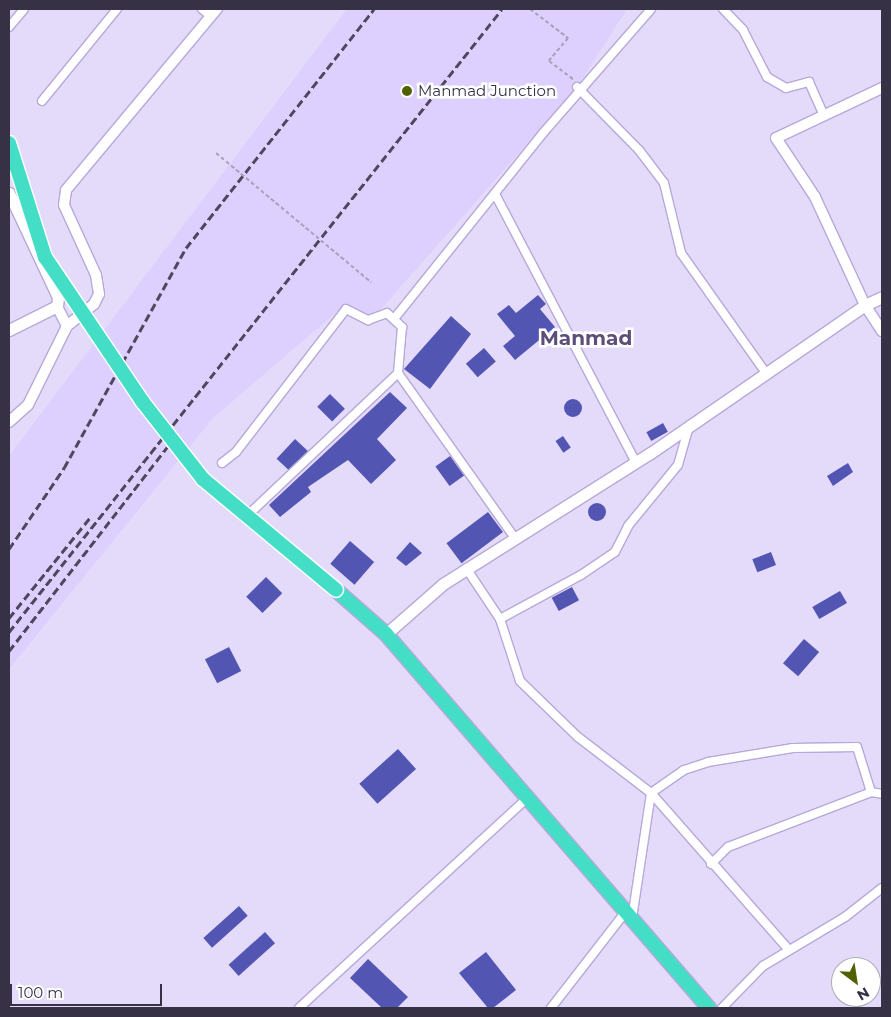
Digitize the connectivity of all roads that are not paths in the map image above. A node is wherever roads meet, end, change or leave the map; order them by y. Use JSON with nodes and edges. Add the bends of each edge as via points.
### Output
{"nodes":[{"id":1,"x":24,"y":9,"type":"edge"},
{"id":2,"x":117,"y":9,"type":"edge"},
{"id":3,"x":202,"y":9,"type":"edge"},
{"id":4,"x":651,"y":9,"type":"edge"},
{"id":5,"x":723,"y":9,"type":"edge"},
{"id":6,"x":214,"y":12,"type":"edge"},
{"id":7,"x":9,"y":27,"type":"edge"},
{"id":8,"x":578,"y":86,"type":"junction"},
{"id":9,"x":882,"y":88,"type":"edge"},
{"id":10,"x":42,"y":102,"type":"dead end"},
{"id":11,"x":824,"y":116,"type":"junction"},
{"id":12,"x":9,"y":143,"type":"edge"},
{"id":13,"x":9,"y":192,"type":"edge"},
{"id":14,"x":495,"y":194,"type":"junction"},
{"id":15,"x":882,"y":297,"type":"edge"},
{"id":16,"x":865,"y":304,"type":"junction"},
{"id":17,"x":57,"y":306,"type":"junction"},
{"id":18,"x":394,"y":319,"type":"junction"},
{"id":19,"x":67,"y":326,"type":"junction"},
{"id":20,"x":9,"y":330,"type":"edge"},
{"id":21,"x":882,"y":331,"type":"edge"},
{"id":22,"x":398,"y":373,"type":"junction"},
{"id":23,"x":766,"y":373,"type":"junction"},
{"id":24,"x":9,"y":422,"type":"edge"},
{"id":25,"x":690,"y":426,"type":"junction"},
{"id":26,"x":636,"y":462,"type":"junction"},
{"id":27,"x":222,"y":463,"type":"dead end"},
{"id":28,"x":249,"y":514,"type":"junction"},
{"id":29,"x":514,"y":537,"type":"junction"},
{"id":30,"x":466,"y":568,"type":"junction"},
{"id":31,"x":500,"y":619,"type":"junction"},
{"id":32,"x":386,"y":634,"type":"junction"},
{"id":33,"x":871,"y":792,"type":"junction"},
{"id":34,"x":651,"y":793,"type":"junction"},
{"id":35,"x":882,"y":794,"type":"edge"},
{"id":36,"x":526,"y":799,"type":"junction"},
{"id":37,"x":711,"y":864,"type":"junction"},
{"id":38,"x":882,"y":888,"type":"edge"},
{"id":39,"x":628,"y":918,"type":"junction"},
{"id":40,"x":788,"y":950,"type":"junction"},
{"id":41,"x":299,"y":1008,"type":"edge"},
{"id":42,"x":551,"y":1008,"type":"edge"},
{"id":43,"x":709,"y":1008,"type":"edge"},
{"id":44,"x":722,"y":1008,"type":"edge"}],
"edges":[{"from":1,"to":7,"type":"street"},
{"from":2,"to":10,"type":"street"},
{"from":3,"to":6,"type":"street"},
{"from":4,"to":8,"type":"street"},
{"from":5,"to":11,"type":"street","via":[[742,30],[767,77],[786,88],[808,82]]},
{"from":6,"to":19,"type":"street","via":[[66,190],[64,205],[96,275],[99,294],[94,304]]},
{"from":8,"to":14,"type":"street"},
{"from":8,"to":23,"type":"street","via":[[639,150],[664,183],[681,253]]},
{"from":9,"to":11,"type":"street"},
{"from":11,"to":16,"type":"street","via":[[776,138],[815,196]]},
{"from":12,"to":28,"type":"highway","bridge":true,"via":[[45,257],[142,401],[203,479]]},
{"from":13,"to":17,"type":"main road","via":[[58,297]]},
{"from":14,"to":18,"type":"street"},
{"from":14,"to":26,"type":"street"},
{"from":15,"to":16,"type":"main road"},
{"from":16,"to":21,"type":"street"},
{"from":16,"to":23,"type":"main road"},
{"from":17,"to":19,"type":"street"},
{"from":17,"to":20,"type":"main road"},
{"from":18,"to":22,"type":"street","via":[[402,327]]},
{"from":18,"to":27,"type":"street","via":[[387,313],[368,320],[346,309],[236,452]]},
{"from":19,"to":24,"type":"street","via":[[28,405]]},
{"from":22,"to":28,"type":"street"},
{"from":22,"to":29,"type":"street"},
{"from":23,"to":25,"type":"main road"},
{"from":25,"to":26,"type":"main road"},
{"from":25,"to":31,"type":"street","via":[[678,465],[628,526],[615,552]]},
{"from":26,"to":29,"type":"main road"},
{"from":28,"to":32,"type":"highway","bridge":true},
{"from":29,"to":30,"type":"main road"},
{"from":30,"to":31,"type":"street"},
{"from":30,"to":32,"type":"main road"},
{"from":31,"to":34,"type":"street","via":[[520,681],[578,737]]},
{"from":32,"to":36,"type":"highway"},
{"from":33,"to":34,"type":"street","via":[[857,747],[793,748],[684,770]]},
{"from":33,"to":35,"type":"street"},
{"from":33,"to":37,"type":"street","via":[[728,847]]},
{"from":34,"to":37,"type":"street"},
{"from":34,"to":39,"type":"street"},
{"from":36,"to":39,"type":"highway"},
{"from":36,"to":41,"type":"street"},
{"from":37,"to":40,"type":"street"},
{"from":38,"to":40,"type":"street"},
{"from":39,"to":42,"type":"street"},
{"from":39,"to":43,"type":"highway"},
{"from":40,"to":44,"type":"street","via":[[763,966]]}]}
